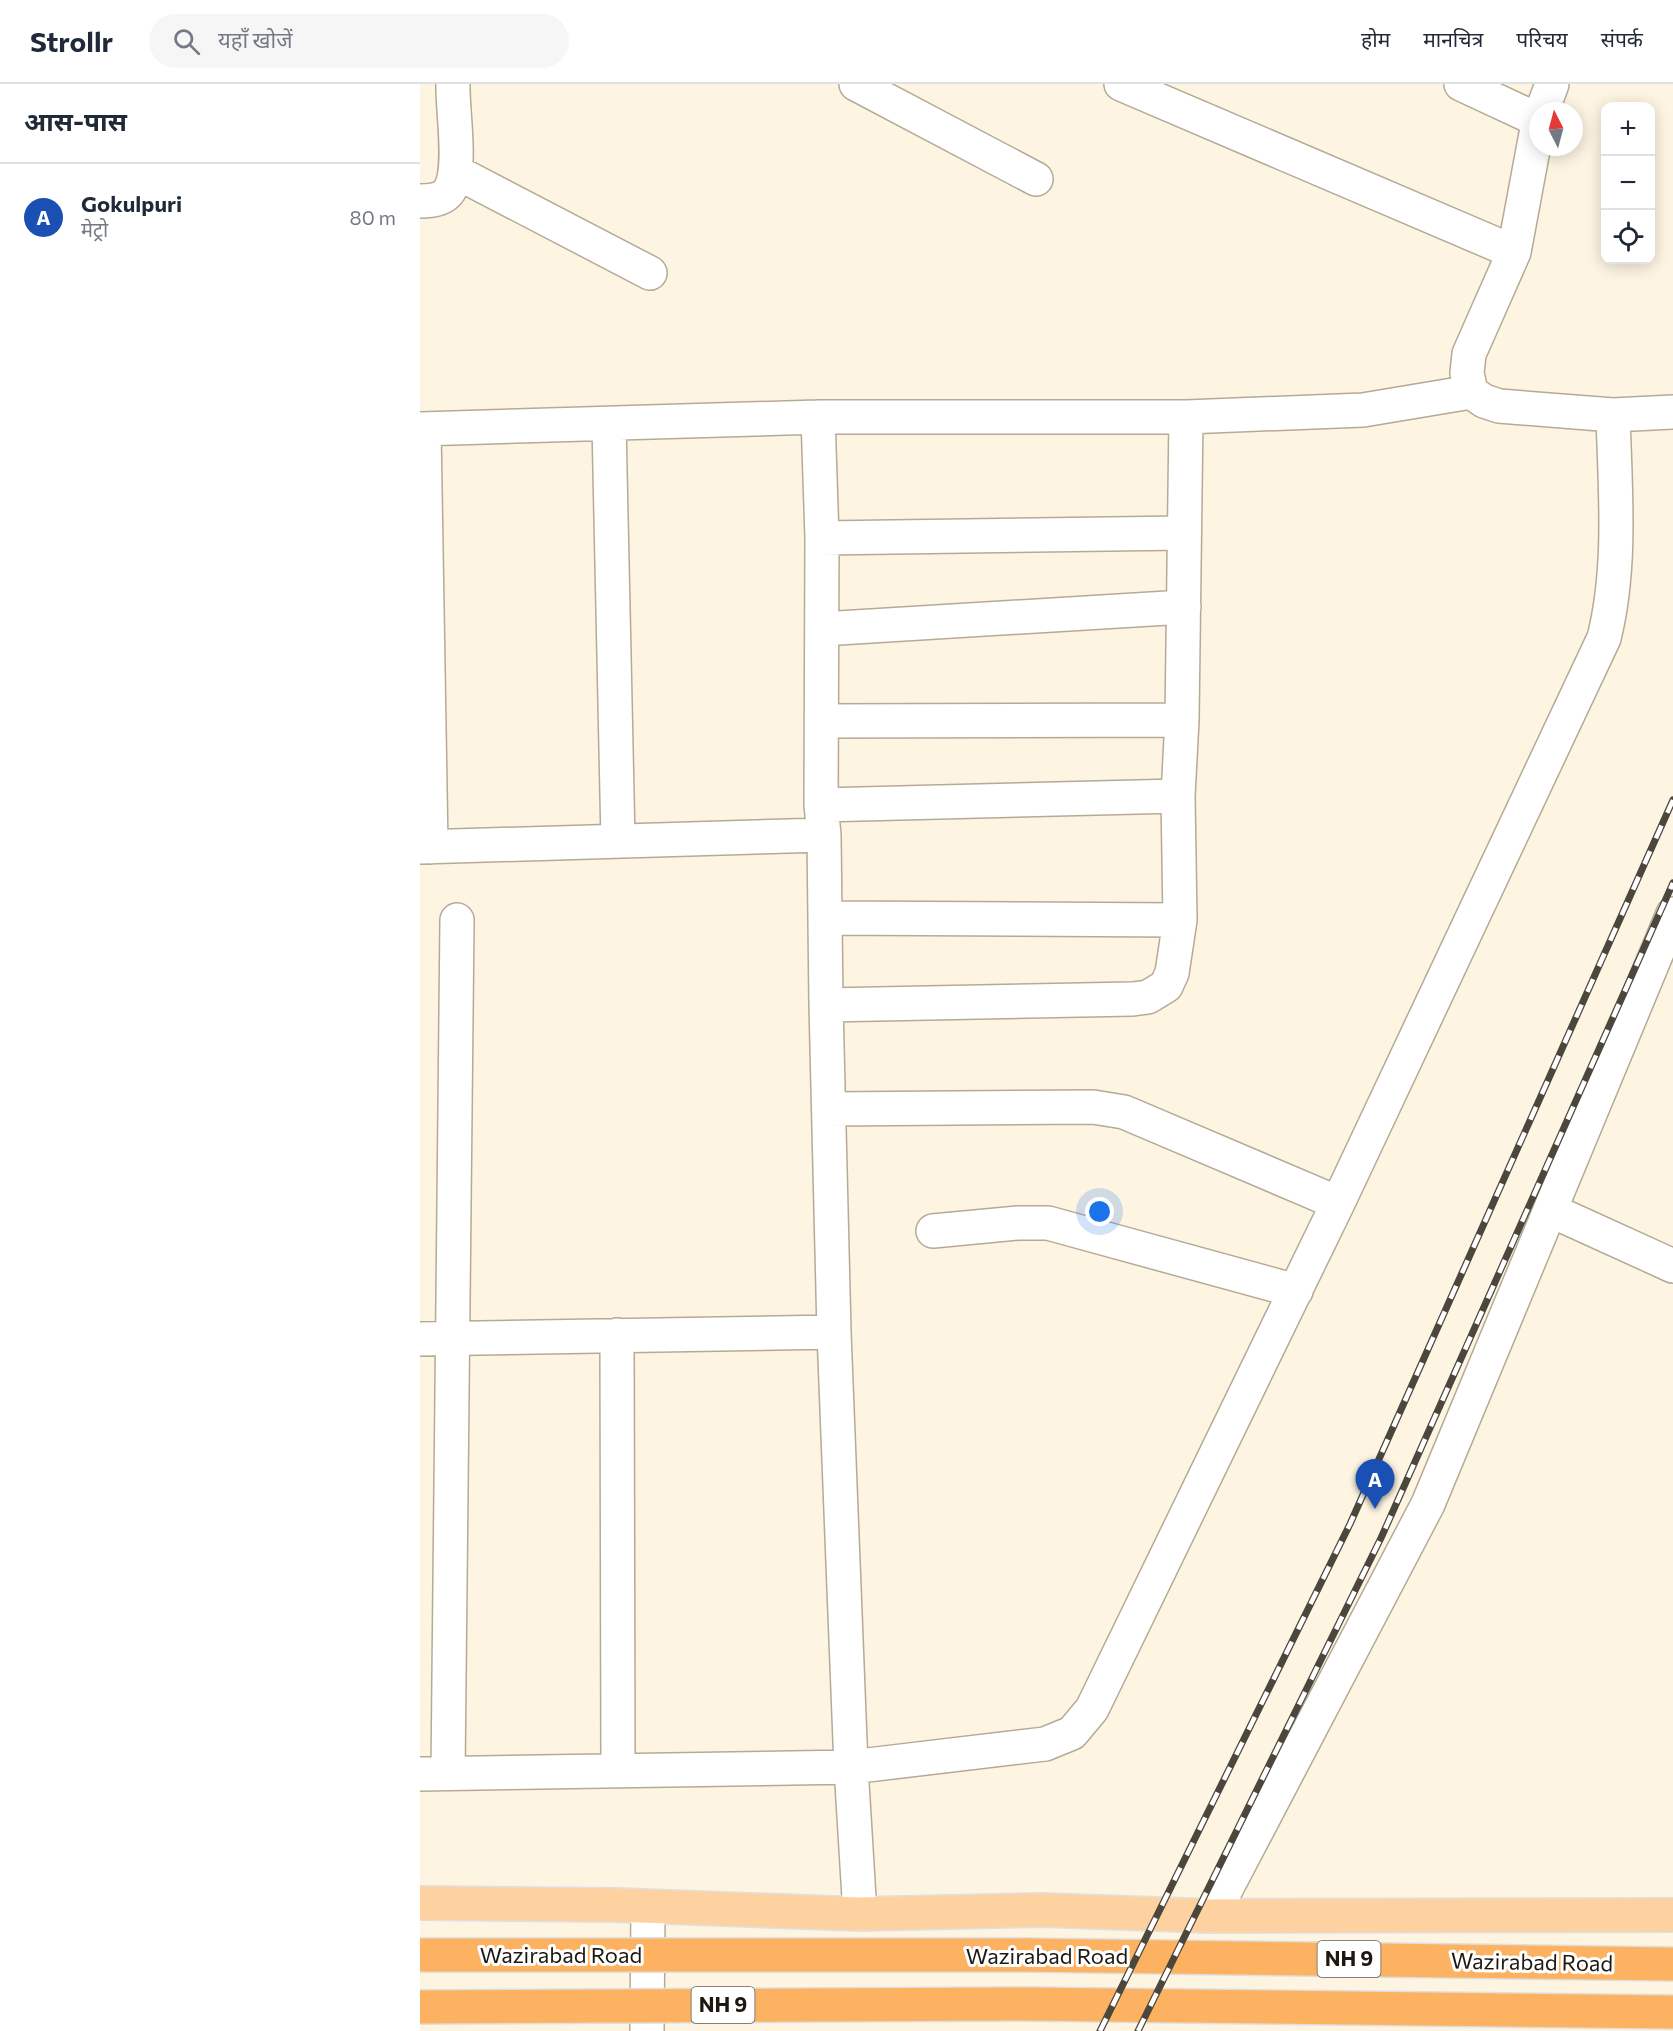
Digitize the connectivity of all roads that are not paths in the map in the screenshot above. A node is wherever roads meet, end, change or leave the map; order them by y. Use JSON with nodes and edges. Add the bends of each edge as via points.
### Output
{"nodes":[{"id":1,"x":453,"y":84,"type":"edge"},
{"id":2,"x":856,"y":84,"type":"edge"},
{"id":3,"x":1122,"y":84,"type":"edge"},
{"id":4,"x":1461,"y":84,"type":"edge"},
{"id":5,"x":1552,"y":84,"type":"edge"},
{"id":6,"x":1545,"y":102,"type":"edge"},
{"id":7,"x":1529,"y":117,"type":"edge"},
{"id":8,"x":1532,"y":156,"type":"edge"},
{"id":9,"x":456,"y":172,"type":"junction"},
{"id":10,"x":1036,"y":179,"type":"dead end"},
{"id":11,"x":420,"y":201,"type":"edge"},
{"id":12,"x":1514,"y":252,"type":"junction"},
{"id":13,"x":650,"y":273,"type":"dead end"},
{"id":14,"x":1472,"y":392,"type":"junction"},
{"id":15,"x":1673,"y":412,"type":"edge"},
{"id":16,"x":1620,"y":415,"type":"junction"},
{"id":17,"x":818,"y":417,"type":"junction"},
{"id":18,"x":1186,"y":417,"type":"junction"},
{"id":19,"x":609,"y":424,"type":"junction"},
{"id":20,"x":422,"y":430,"type":"edge"},
{"id":21,"x":1184,"y":533,"type":"junction"},
{"id":22,"x":822,"y":538,"type":"junction"},
{"id":23,"x":1184,"y":607,"type":"junction"},
{"id":24,"x":822,"y":629,"type":"junction"},
{"id":25,"x":1182,"y":720,"type":"junction"},
{"id":26,"x":822,"y":721,"type":"junction"},
{"id":27,"x":1178,"y":796,"type":"junction"},
{"id":28,"x":823,"y":820,"type":"junction"},
{"id":29,"x":618,"y":841,"type":"junction"},
{"id":30,"x":425,"y":847,"type":"edge"},
{"id":31,"x":1673,"y":914,"type":"edge"},
{"id":32,"x":825,"y":918,"type":"junction"},
{"id":33,"x":457,"y":920,"type":"dead end"},
{"id":34,"x":1180,"y":920,"type":"junction"},
{"id":35,"x":826,"y":1005,"type":"junction"},
{"id":36,"x":829,"y":1109,"type":"junction"},
{"id":37,"x":1338,"y":1203,"type":"junction"},
{"id":38,"x":1550,"y":1210,"type":"junction"},
{"id":39,"x":933,"y":1232,"type":"dead end"},
{"id":40,"x":1673,"y":1266,"type":"edge"},
{"id":41,"x":1296,"y":1291,"type":"junction"},
{"id":42,"x":834,"y":1332,"type":"junction"},
{"id":43,"x":617,"y":1335,"type":"junction"},
{"id":44,"x":436,"y":1339,"type":"edge"},
{"id":45,"x":851,"y":1767,"type":"junction"},
{"id":46,"x":618,"y":1770,"type":"junction"},
{"id":47,"x":434,"y":1773,"type":"edge"},
{"id":48,"x":420,"y":1903,"type":"edge"},
{"id":49,"x":648,"y":1907,"type":"junction"},
{"id":50,"x":860,"y":1914,"type":"junction"},
{"id":51,"x":1212,"y":1916,"type":"junction"},
{"id":52,"x":1673,"y":1916,"type":"edge"},
{"id":53,"x":420,"y":1955,"type":"edge"},
{"id":54,"x":1673,"y":1964,"type":"edge"},
{"id":55,"x":420,"y":2007,"type":"edge"},
{"id":56,"x":1673,"y":2012,"type":"edge"},
{"id":57,"x":647,"y":2031,"type":"edge"}],
"edges":[{"from":1,"to":9,"type":"street"},
{"from":2,"to":10,"type":"street"},
{"from":3,"to":12,"type":"street"},
{"from":4,"to":7,"type":"street"},
{"from":5,"to":6,"type":"street"},
{"from":8,"to":12,"type":"street"},
{"from":9,"to":11,"type":"street","via":[[449,192],[436,200]]},
{"from":9,"to":13,"type":"street"},
{"from":12,"to":14,"type":"street","via":[[1469,354],[1467,373]]},
{"from":14,"to":16,"type":"street","via":[[1499,406]]},
{"from":14,"to":18,"type":"street","via":[[1362,410]]},
{"from":15,"to":16,"type":"street"},
{"from":16,"to":37,"type":"street","via":[[1611,611],[1604,638]]},
{"from":17,"to":18,"type":"street"},
{"from":17,"to":19,"type":"street"},
{"from":17,"to":22,"type":"street"},
{"from":18,"to":21,"type":"street"},
{"from":19,"to":20,"type":"street"},
{"from":19,"to":29,"type":"street"},
{"from":20,"to":30,"type":"street"},
{"from":21,"to":22,"type":"street"},
{"from":21,"to":23,"type":"street"},
{"from":22,"to":24,"type":"street"},
{"from":23,"to":24,"type":"street"},
{"from":23,"to":25,"type":"street"},
{"from":24,"to":26,"type":"street"},
{"from":25,"to":26,"type":"street"},
{"from":25,"to":27,"type":"street"},
{"from":26,"to":28,"type":"street"},
{"from":27,"to":28,"type":"street"},
{"from":27,"to":34,"type":"street"},
{"from":28,"to":29,"type":"street"},
{"from":28,"to":32,"type":"street"},
{"from":29,"to":30,"type":"street"},
{"from":31,"to":38,"type":"street"},
{"from":32,"to":34,"type":"street"},
{"from":32,"to":35,"type":"street"},
{"from":33,"to":44,"type":"street"},
{"from":34,"to":35,"type":"street","via":[[1172,973],[1166,986],[1148,996]]},
{"from":35,"to":36,"type":"street"},
{"from":36,"to":37,"type":"street","via":[[1094,1107],[1124,1112]]},
{"from":36,"to":42,"type":"street"},
{"from":37,"to":41,"type":"street"},
{"from":38,"to":40,"type":"street"},
{"from":38,"to":51,"type":"street","via":[[1428,1504]]},
{"from":39,"to":41,"type":"street","via":[[1048,1223]]},
{"from":41,"to":45,"type":"street","via":[[1092,1709],[1072,1733],[1045,1744]]},
{"from":42,"to":43,"type":"street"},
{"from":42,"to":45,"type":"street"},
{"from":43,"to":44,"type":"street"},
{"from":43,"to":46,"type":"street"},
{"from":44,"to":47,"type":"street"},
{"from":45,"to":46,"type":"street"},
{"from":45,"to":50,"type":"street"},
{"from":46,"to":47,"type":"street"},
{"from":48,"to":49,"type":"main road"},
{"from":49,"to":50,"type":"main road"},
{"from":49,"to":57,"type":"street"},
{"from":50,"to":51,"type":"main road","via":[[1041,1910]]},
{"from":51,"to":52,"type":"main road"},
{"from":53,"to":54,"type":"highway","name":"Wazirabad Road","number":"NH 9","bridge":true,"via":[[1026,1955]]},
{"from":55,"to":56,"type":"highway","number":"NH 9","bridge":true,"via":[[1026,2004]]}]}
